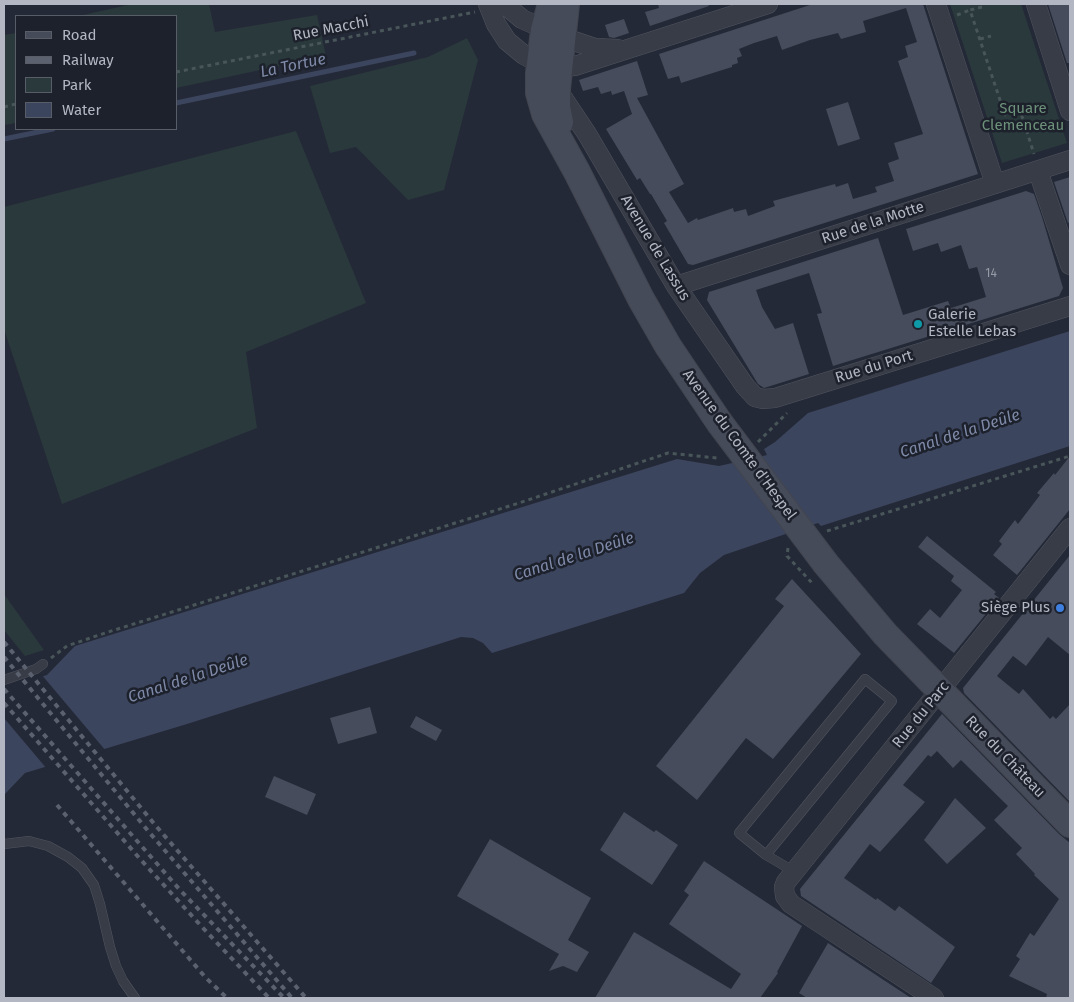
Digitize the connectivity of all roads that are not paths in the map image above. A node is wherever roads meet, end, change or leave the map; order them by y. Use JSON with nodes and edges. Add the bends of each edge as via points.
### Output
{"nodes":[{"id":1,"x":551,"y":4,"type":"edge"},
{"id":2,"x":566,"y":4,"type":"edge"},
{"id":3,"x":768,"y":4,"type":"edge"},
{"id":4,"x":936,"y":4,"type":"edge"},
{"id":5,"x":1036,"y":4,"type":"edge"},
{"id":6,"x":494,"y":5,"type":"edge"},
{"id":7,"x":553,"y":34,"type":"junction"},
{"id":8,"x":632,"y":49,"type":"junction"},
{"id":9,"x":552,"y":73,"type":"junction"},
{"id":10,"x":1070,"y":111,"type":"edge"},
{"id":11,"x":1070,"y":160,"type":"edge"},
{"id":12,"x":1037,"y":164,"type":"junction"},
{"id":13,"x":995,"y":184,"type":"junction"},
{"id":14,"x":1070,"y":265,"type":"edge"},
{"id":15,"x":676,"y":286,"type":"junction"},
{"id":16,"x":1070,"y":306,"type":"edge"},
{"id":17,"x":763,"y":399,"type":"joint"},
{"id":18,"x":1070,"y":528,"type":"edge"},
{"id":19,"x":43,"y":664,"type":"road end"},
{"id":20,"x":4,"y":680,"type":"edge"},
{"id":21,"x":940,"y":691,"type":"junction"},
{"id":22,"x":1070,"y":824,"type":"edge"},
{"id":23,"x":4,"y":844,"type":"edge"},
{"id":24,"x":766,"y":855,"type":"junction"},
{"id":25,"x":794,"y":872,"type":"junction"},
{"id":26,"x":135,"y":998,"type":"edge"},
{"id":27,"x":934,"y":998,"type":"edge"}],
"edges":[{"from":1,"to":7,"type":"street","name":"Avenue du Comte d'Hespel"},
{"from":2,"to":7,"type":"street","name":"Avenue du Comte d'Hespel"},
{"from":3,"to":8,"type":"street"},
{"from":4,"to":13,"type":"street"},
{"from":5,"to":10,"type":"street"},
{"from":6,"to":7,"type":"street"},
{"from":6,"to":9,"type":"street","name":"Avenue de Lassus","via":[[501,32],[507,41]]},
{"from":7,"to":8,"type":"street","via":[[595,48]]},
{"from":7,"to":9,"type":"street","name":"Avenue du Comte d'Hespel"},
{"from":8,"to":9,"type":"street"},
{"from":9,"to":15,"type":"street","name":"Avenue de Lassus"},
{"from":9,"to":21,"type":"street","name":"Avenue du Comte d'Hespel","bridge":true,"via":[[540,93],[545,114],[668,346],[719,422],[826,564],[862,608]]},
{"from":11,"to":12,"type":"street","name":"Rue de la Motte"},
{"from":12,"to":13,"type":"street","name":"Rue de la Motte"},
{"from":12,"to":14,"type":"street"},
{"from":13,"to":15,"type":"street","name":"Rue de la Motte"},
{"from":15,"to":17,"type":"street","name":"Avenue de Lassus","via":[[745,386]]},
{"from":16,"to":17,"type":"street","name":"Rue du Port","via":[[775,398]]},
{"from":18,"to":21,"type":"street","name":"Rue du Parc"},
{"from":19,"to":20,"type":"lane"},
{"from":21,"to":22,"type":"street","name":"Rue du Château"},
{"from":21,"to":25,"type":"street","name":"Rue du Parc"},
{"from":23,"to":26,"type":"lane","via":[[29,841],[48,846],[82,868],[94,885],[116,966]]},
{"from":24,"to":24,"type":"lane","via":[[739,833],[865,678],[892,701]]},
{"from":24,"to":25,"type":"lane"},
{"from":25,"to":27,"type":"street","name":"Rue du Parc","via":[[783,890],[791,904]]}]}
